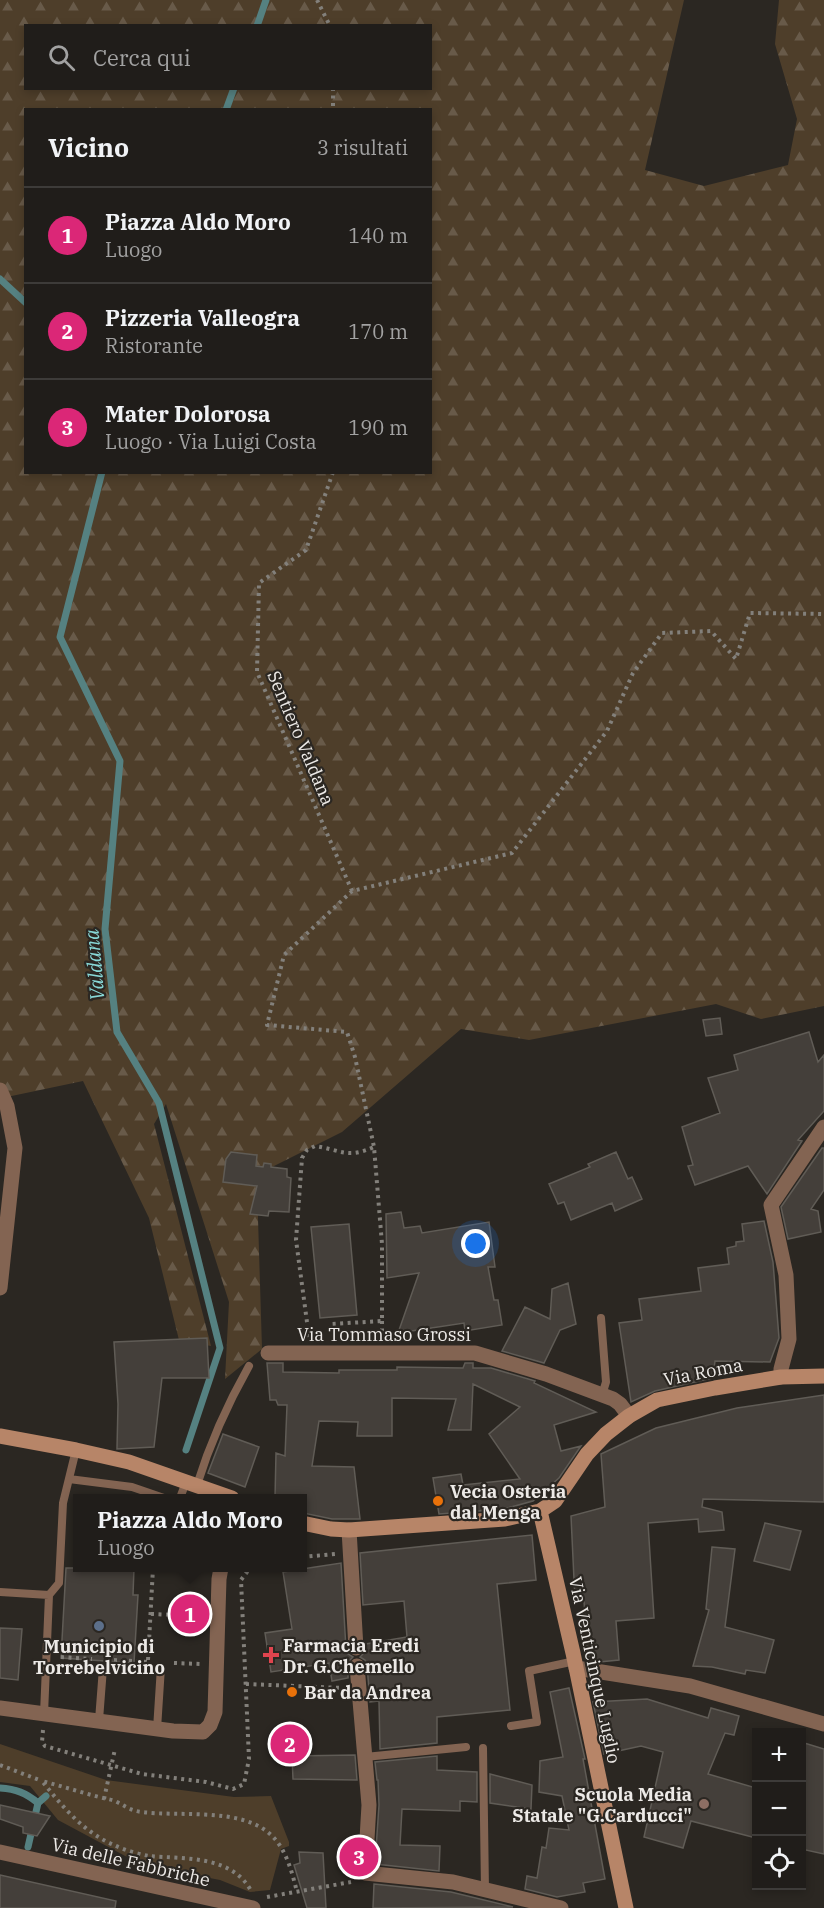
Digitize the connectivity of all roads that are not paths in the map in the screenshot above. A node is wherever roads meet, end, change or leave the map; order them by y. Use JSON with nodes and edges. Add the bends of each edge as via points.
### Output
{"nodes":[{"id":1,"x":0,"y":1090,"type":"edge"},
{"id":2,"x":821,"y":1137,"type":"edge"},
{"id":3,"x":0,"y":1288,"type":"edge"},
{"id":4,"x":601,"y":1318,"type":"dead end"},
{"id":5,"x":268,"y":1353,"type":"dead end"},
{"id":6,"x":249,"y":1366,"type":"dead end"},
{"id":7,"x":824,"y":1376,"type":"edge"},
{"id":8,"x":781,"y":1377,"type":"junction"},
{"id":9,"x":602,"y":1395,"type":"junction"},
{"id":10,"x":629,"y":1416,"type":"junction"},
{"id":11,"x":0,"y":1436,"type":"edge"},
{"id":12,"x":76,"y":1450,"type":"junction"},
{"id":13,"x":69,"y":1479,"type":"junction"},
{"id":14,"x":200,"y":1489,"type":"edge"},
{"id":15,"x":152,"y":1494,"type":"edge"},
{"id":16,"x":218,"y":1494,"type":"edge"},
{"id":17,"x":540,"y":1511,"type":"junction"},
{"id":18,"x":307,"y":1524,"type":"edge"},
{"id":19,"x":349,"y":1530,"type":"junction"},
{"id":20,"x":220,"y":1572,"type":"edge"},
{"id":21,"x":0,"y":1592,"type":"edge"},
{"id":22,"x":49,"y":1595,"type":"junction"},
{"id":23,"x":356,"y":1648,"type":"dead end"},
{"id":24,"x":101,"y":1664,"type":"road end"},
{"id":25,"x":575,"y":1664,"type":"junction"},
{"id":26,"x":158,"y":1665,"type":"road end"},
{"id":27,"x":357,"y":1666,"type":"dead end"},
{"id":28,"x":0,"y":1708,"type":"edge"},
{"id":29,"x":44,"y":1714,"type":"junction"},
{"id":30,"x":99,"y":1720,"type":"junction"},
{"id":31,"x":824,"y":1724,"type":"edge"},
{"id":32,"x":511,"y":1726,"type":"dead end"},
{"id":33,"x":157,"y":1729,"type":"junction"},
{"id":34,"x":466,"y":1747,"type":"dead end"},
{"id":35,"x":483,"y":1748,"type":"dead end"},
{"id":36,"x":365,"y":1757,"type":"junction"},
{"id":37,"x":0,"y":1852,"type":"edge"},
{"id":38,"x":485,"y":1891,"type":"junction"},
{"id":39,"x":254,"y":1904,"type":"edge"},
{"id":40,"x":561,"y":1908,"type":"edge"},
{"id":41,"x":626,"y":1908,"type":"edge"}],
"edges":[{"from":1,"to":3,"type":"street","via":[[15,1148]]},
{"from":2,"to":8,"type":"street","via":[[771,1206],[786,1275],[789,1339]]},
{"from":4,"to":9,"type":"lane","via":[[606,1382]]},
{"from":5,"to":9,"type":"street","name":"Via Tommaso Grossi","via":[[475,1353]]},
{"from":6,"to":14,"type":"lane","via":[[211,1441]]},
{"from":7,"to":8,"type":"main road","name":"Via Roma"},
{"from":8,"to":10,"type":"main road","name":"Via Roma","via":[[657,1400]]},
{"from":9,"to":10,"type":"street","name":"Via Tommaso Grossi","via":[[620,1404]]},
{"from":10,"to":17,"type":"main road","name":"Via Roma","via":[[587,1454],[555,1501]]},
{"from":11,"to":12,"type":"main road"},
{"from":12,"to":13,"type":"lane"},
{"from":12,"to":14,"type":"main road","via":[[129,1462]]},
{"from":13,"to":15,"type":"lane","via":[[132,1487]]},
{"from":13,"to":22,"type":"lane","via":[[63,1503],[59,1583]]},
{"from":14,"to":16,"type":"main road"},
{"from":17,"to":19,"type":"main road","name":"Via Roma","via":[[505,1519]]},
{"from":17,"to":25,"type":"main road","name":"Via Venticinque Luglio"},
{"from":18,"to":19,"type":"main road","name":"Via Roma"},
{"from":19,"to":23,"type":"street"},
{"from":20,"to":33,"type":"street","via":[[215,1712],[210,1725],[203,1732]]},
{"from":21,"to":22,"type":"lane"},
{"from":22,"to":29,"type":"lane"},
{"from":24,"to":30,"type":"lane"},
{"from":25,"to":31,"type":"street","via":[[690,1686]]},
{"from":25,"to":32,"type":"lane","via":[[530,1671],[537,1722]]},
{"from":25,"to":41,"type":"main road","name":"Via Venticinque Luglio"},
{"from":26,"to":33,"type":"lane"},
{"from":27,"to":36,"type":"street"},
{"from":28,"to":29,"type":"street"},
{"from":29,"to":30,"type":"street"},
{"from":30,"to":33,"type":"street"},
{"from":34,"to":36,"type":"lane"},
{"from":35,"to":38,"type":"lane"},
{"from":36,"to":38,"type":"street","via":[[369,1805],[365,1873],[453,1882]]},
{"from":37,"to":39,"type":"street","name":"Via delle Fabbriche"},
{"from":38,"to":40,"type":"street"}]}
